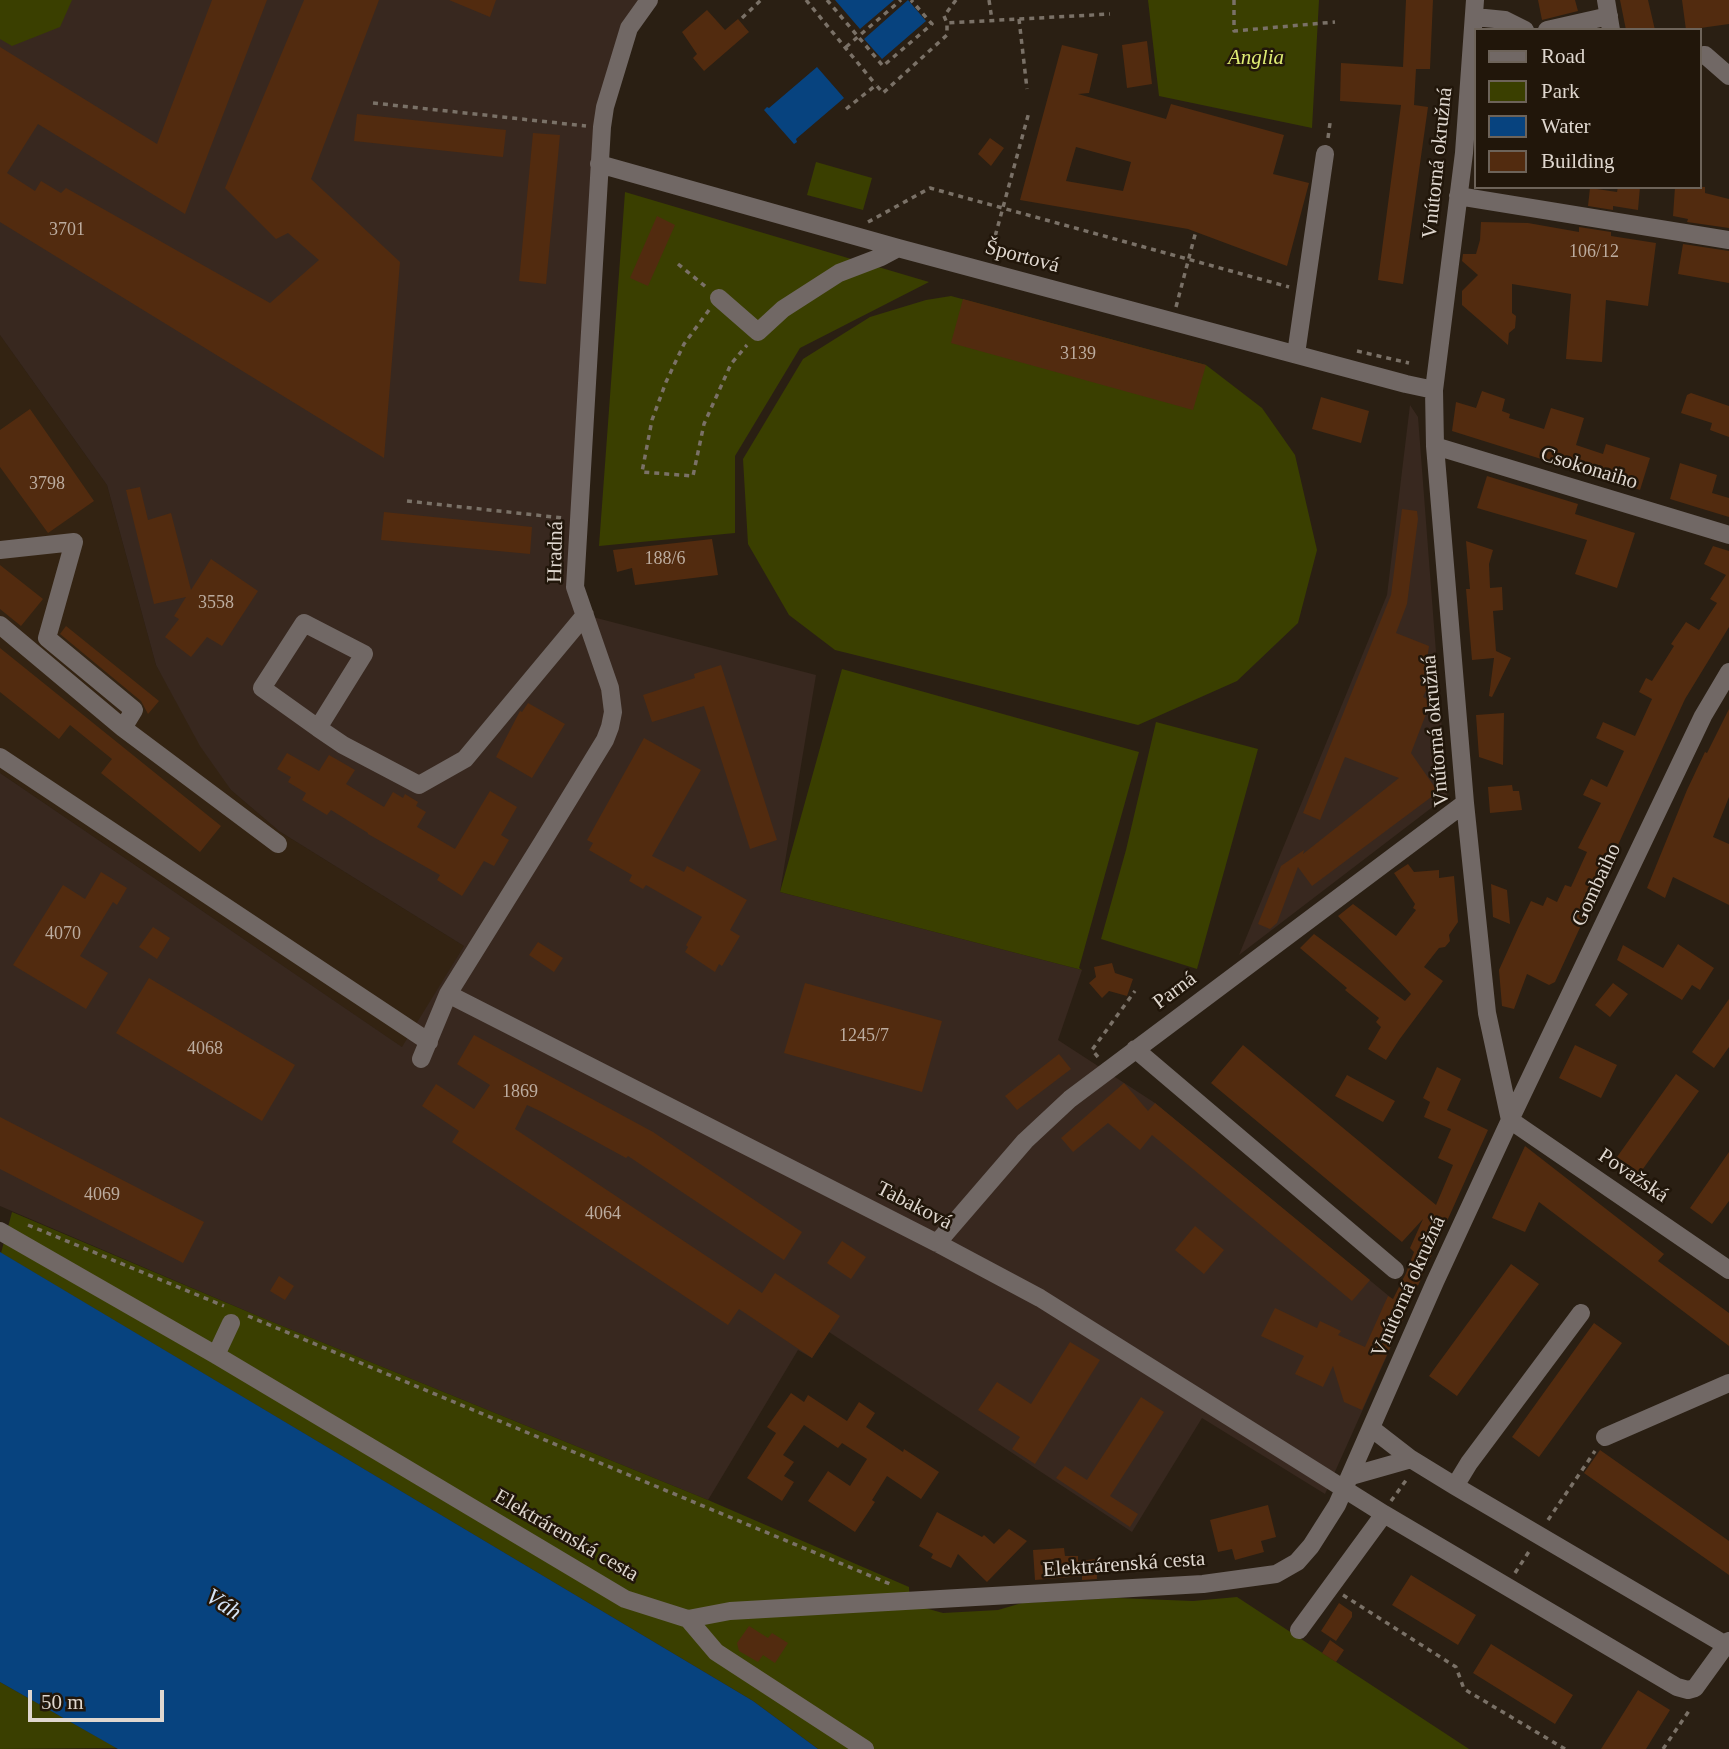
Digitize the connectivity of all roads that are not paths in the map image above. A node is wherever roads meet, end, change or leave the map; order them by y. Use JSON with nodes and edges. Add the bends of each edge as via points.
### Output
{"nodes":[{"id":1,"x":649,"y":0,"type":"edge"},
{"id":2,"x":1485,"y":0,"type":"edge"},
{"id":3,"x":1475,"y":8,"type":"edge"},
{"id":4,"x":1609,"y":15,"type":"edge"},
{"id":5,"x":1505,"y":20,"type":"junction"},
{"id":6,"x":1521,"y":28,"type":"edge"},
{"id":7,"x":1554,"y":28,"type":"edge"},
{"id":8,"x":1701,"y":56,"type":"edge"},
{"id":9,"x":1729,"y":76,"type":"edge"},
{"id":10,"x":1325,"y":154,"type":"dead end"},
{"id":11,"x":599,"y":164,"type":"junction"},
{"id":12,"x":1458,"y":196,"type":"junction"},
{"id":13,"x":1729,"y":240,"type":"edge"},
{"id":14,"x":898,"y":247,"type":"junction"},
{"id":15,"x":719,"y":298,"type":"road end"},
{"id":16,"x":1296,"y":354,"type":"junction"},
{"id":17,"x":1434,"y":390,"type":"junction"},
{"id":18,"x":1435,"y":446,"type":"junction"},
{"id":19,"x":1729,"y":536,"type":"edge"},
{"id":20,"x":0,"y":550,"type":"edge"},
{"id":21,"x":585,"y":615,"type":"junction"},
{"id":22,"x":0,"y":625,"type":"edge"},
{"id":23,"x":1729,"y":672,"type":"edge"},
{"id":24,"x":318,"y":728,"type":"junction"},
{"id":25,"x":123,"y":729,"type":"junction"},
{"id":26,"x":0,"y":757,"type":"edge"},
{"id":27,"x":1465,"y":803,"type":"junction"},
{"id":28,"x":278,"y":844,"type":"dead end"},
{"id":29,"x":448,"y":994,"type":"junction"},
{"id":30,"x":429,"y":1042,"type":"junction"},
{"id":31,"x":1135,"y":1049,"type":"junction"},
{"id":32,"x":421,"y":1059,"type":"dead end"},
{"id":33,"x":1510,"y":1120,"type":"junction"},
{"id":34,"x":0,"y":1231,"type":"edge"},
{"id":35,"x":937,"y":1244,"type":"junction"},
{"id":36,"x":1395,"y":1270,"type":"dead end"},
{"id":37,"x":1729,"y":1270,"type":"edge"},
{"id":38,"x":1581,"y":1313,"type":"dead end"},
{"id":39,"x":234,"y":1317,"type":"road end"},
{"id":40,"x":216,"y":1355,"type":"junction"},
{"id":41,"x":1729,"y":1383,"type":"edge"},
{"id":42,"x":1371,"y":1428,"type":"junction"},
{"id":43,"x":1605,"y":1437,"type":"road end"},
{"id":44,"x":1411,"y":1466,"type":"junction"},
{"id":45,"x":1347,"y":1481,"type":"junction"},
{"id":46,"x":1455,"y":1486,"type":"junction"},
{"id":47,"x":1386,"y":1510,"type":"junction"},
{"id":48,"x":688,"y":1619,"type":"junction"},
{"id":49,"x":1299,"y":1630,"type":"dead end"},
{"id":50,"x":1728,"y":1644,"type":"edge"},
{"id":51,"x":865,"y":1749,"type":"edge"}],
"edges":[{"from":1,"to":11,"type":"street","name":"Hradná","via":[[629,28],[605,107]]},
{"from":2,"to":5,"type":"street"},
{"from":3,"to":5,"type":"street"},
{"from":3,"to":12,"type":"street","name":"Vnútorná okružná"},
{"from":4,"to":7,"type":"street"},
{"from":5,"to":6,"type":"street"},
{"from":8,"to":9,"type":"street"},
{"from":10,"to":16,"type":"street"},
{"from":11,"to":14,"type":"street","name":"Športová"},
{"from":11,"to":21,"type":"street","name":"Hradná","via":[[575,587]]},
{"from":12,"to":13,"type":"street"},
{"from":12,"to":17,"type":"street","name":"Vnútorná okružná"},
{"from":14,"to":15,"type":"street","via":[[839,273],[783,309],[758,332]]},
{"from":14,"to":16,"type":"street","name":"Športová"},
{"from":16,"to":17,"type":"street","name":"Športová"},
{"from":17,"to":18,"type":"street","name":"Vnútorná okružná"},
{"from":18,"to":19,"type":"street","name":"Csokonaiho"},
{"from":18,"to":27,"type":"street","name":"Vnútorná okružná"},
{"from":20,"to":25,"type":"street","via":[[74,542],[47,638],[134,710]]},
{"from":21,"to":24,"type":"street","via":[[465,760],[419,785]]},
{"from":21,"to":29,"type":"street","name":"Hradná","via":[[610,688],[610,727]]},
{"from":22,"to":25,"type":"street"},
{"from":23,"to":33,"type":"street","name":"Gombaiho","via":[[1703,716]]},
{"from":24,"to":24,"type":"street","via":[[364,654],[304,623],[262,688]]},
{"from":25,"to":28,"type":"street"},
{"from":26,"to":30,"type":"street"},
{"from":27,"to":31,"type":"street","name":"Parná"},
{"from":27,"to":33,"type":"street","name":"Vnútorná okružná","via":[[1487,1013]]},
{"from":29,"to":30,"type":"street","name":"Hradná"},
{"from":29,"to":35,"type":"street","name":"Tabaková"},
{"from":30,"to":32,"type":"street","name":"Hradná"},
{"from":31,"to":35,"type":"street","name":"Parná","via":[[1025,1141]]},
{"from":31,"to":36,"type":"street"},
{"from":33,"to":37,"type":"street","name":"Považská"},
{"from":33,"to":42,"type":"street","name":"Vnútorná okružná"},
{"from":34,"to":40,"type":"street","name":"Elektrárenská cesta"},
{"from":35,"to":45,"type":"street","name":"Tabaková","via":[[1040,1298]]},
{"from":38,"to":46,"type":"street"},
{"from":39,"to":40,"type":"street"},
{"from":40,"to":48,"type":"street","name":"Elektrárenská cesta","via":[[625,1599]]},
{"from":41,"to":43,"type":"street"},
{"from":42,"to":44,"type":"street"},
{"from":42,"to":45,"type":"street","name":"Vnútorná okružná"},
{"from":44,"to":45,"type":"street"},
{"from":44,"to":46,"type":"street"},
{"from":45,"to":47,"type":"street","name":"Tabaková"},
{"from":45,"to":48,"type":"street","name":"Elektrárenská cesta","via":[[1311,1546],[1297,1562],[1276,1574],[1203,1584],[730,1611]]},
{"from":46,"to":50,"type":"street"},
{"from":47,"to":49,"type":"street"},
{"from":47,"to":50,"type":"street","name":"Tabaková","via":[[1683,1689],[1695,1688]]},
{"from":48,"to":51,"type":"street","via":[[716,1653]]}]}
